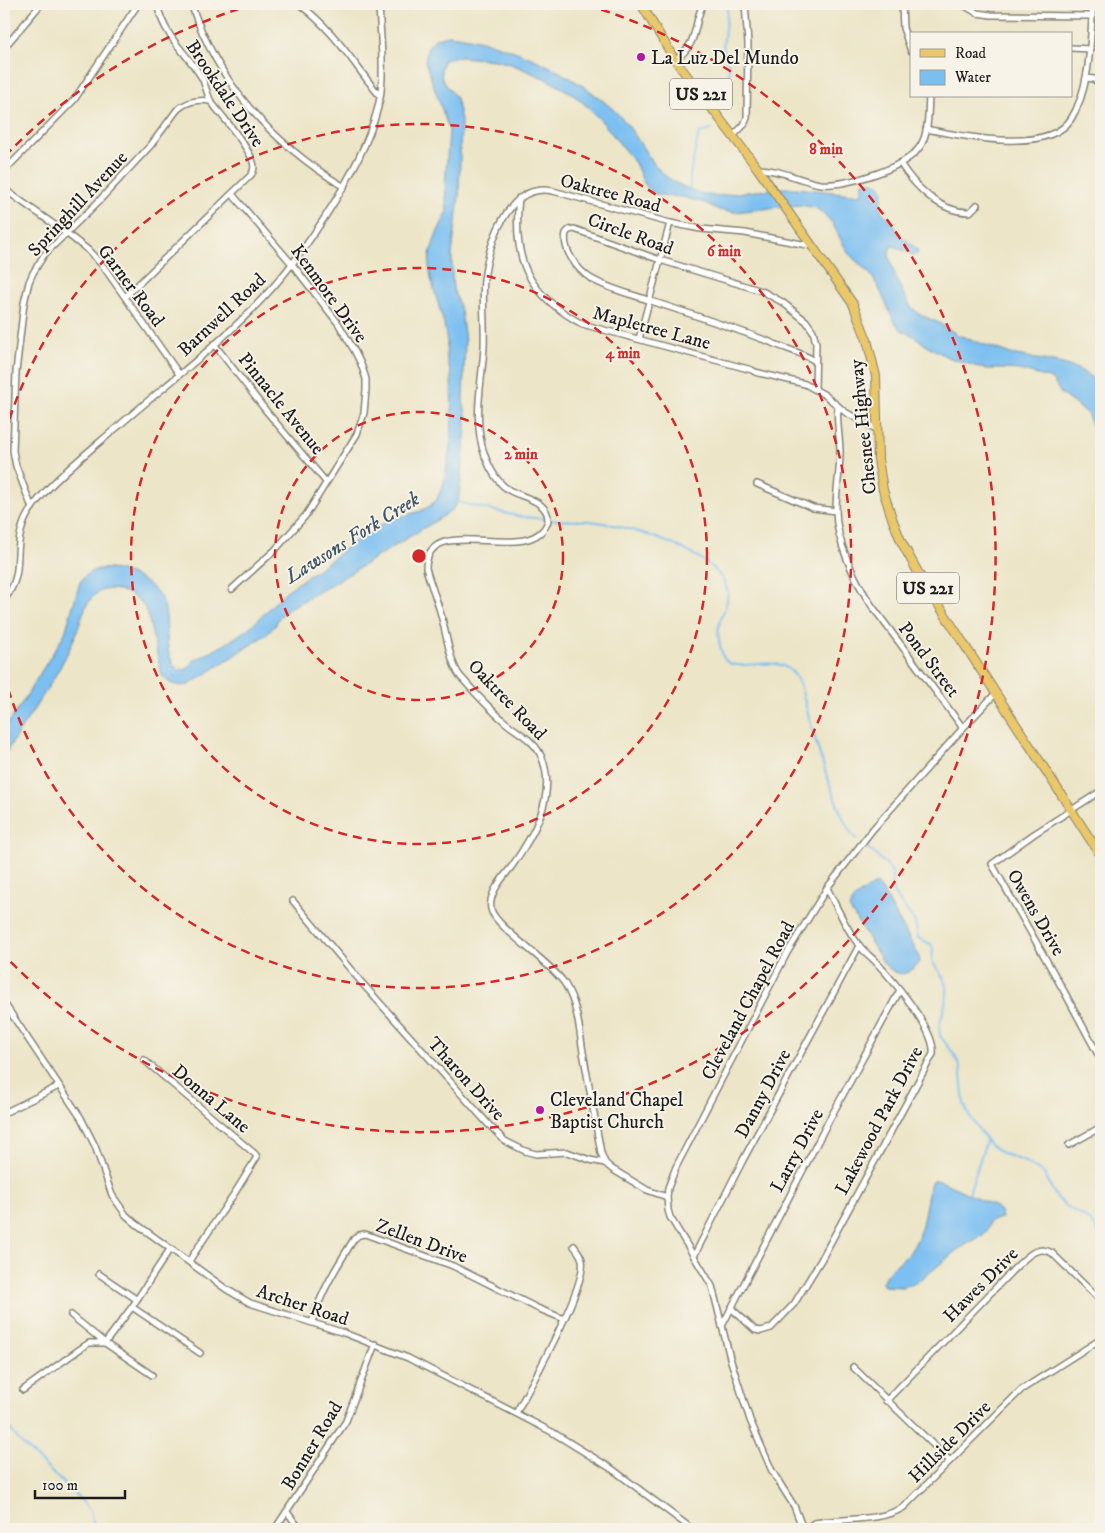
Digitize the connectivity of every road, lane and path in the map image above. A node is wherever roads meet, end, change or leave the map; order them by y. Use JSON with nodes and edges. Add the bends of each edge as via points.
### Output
{"nodes":[{"id":1,"x":41,"y":4,"type":"edge"},
{"id":2,"x":138,"y":4,"type":"edge"},
{"id":3,"x":157,"y":4,"type":"edge"},
{"id":4,"x":191,"y":4,"type":"edge"},
{"id":5,"x":300,"y":4,"type":"edge"},
{"id":6,"x":379,"y":4,"type":"edge"},
{"id":7,"x":642,"y":4,"type":"edge"},
{"id":8,"x":703,"y":4,"type":"edge"},
{"id":9,"x":745,"y":4,"type":"edge"},
{"id":10,"x":902,"y":4,"type":"edge"},
{"id":11,"x":962,"y":4,"type":"edge"},
{"id":12,"x":1093,"y":4,"type":"edge"},
{"id":13,"x":1092,"y":16,"type":"junction"},
{"id":14,"x":910,"y":46,"type":"edge"},
{"id":15,"x":4,"y":48,"type":"edge"},
{"id":16,"x":1072,"y":48,"type":"edge"},
{"id":17,"x":1090,"y":49,"type":"junction"},
{"id":18,"x":676,"y":60,"type":"junction"},
{"id":19,"x":1086,"y":78,"type":"junction"},
{"id":20,"x":1101,"y":86,"type":"edge"},
{"id":21,"x":380,"y":96,"type":"junction"},
{"id":22,"x":929,"y":98,"type":"edge"},
{"id":23,"x":210,"y":100,"type":"junction"},
{"id":24,"x":926,"y":129,"type":"junction"},
{"id":25,"x":733,"y":136,"type":"junction"},
{"id":26,"x":900,"y":163,"type":"junction"},
{"id":27,"x":758,"y":169,"type":"junction"},
{"id":28,"x":4,"y":171,"type":"edge"},
{"id":29,"x":344,"y":186,"type":"junction"},
{"id":30,"x":4,"y":189,"type":"edge"},
{"id":31,"x":232,"y":194,"type":"junction"},
{"id":32,"x":519,"y":198,"type":"junction"},
{"id":33,"x":977,"y":204,"type":"dead end"},
{"id":34,"x":670,"y":223,"type":"junction"},
{"id":35,"x":66,"y":232,"type":"junction"},
{"id":36,"x":812,"y":246,"type":"junction"},
{"id":37,"x":660,"y":260,"type":"junction"},
{"id":38,"x":292,"y":264,"type":"junction"},
{"id":39,"x":125,"y":297,"type":"junction"},
{"id":40,"x":649,"y":300,"type":"junction"},
{"id":41,"x":639,"y":339,"type":"junction"},
{"id":42,"x":214,"y":344,"type":"junction"},
{"id":43,"x":815,"y":361,"type":"junction"},
{"id":44,"x":179,"y":374,"type":"junction"},
{"id":45,"x":815,"y":389,"type":"junction"},
{"id":46,"x":838,"y":406,"type":"junction"},
{"id":47,"x":878,"y":430,"type":"junction"},
{"id":48,"x":326,"y":482,"type":"junction"},
{"id":49,"x":757,"y":484,"type":"dead end"},
{"id":50,"x":32,"y":508,"type":"junction"},
{"id":51,"x":836,"y":511,"type":"junction"},
{"id":52,"x":232,"y":589,"type":"dead end"},
{"id":53,"x":4,"y":600,"type":"edge"},
{"id":54,"x":996,"y":693,"type":"junction"},
{"id":55,"x":962,"y":728,"type":"junction"},
{"id":56,"x":1101,"y":791,"type":"edge"},
{"id":57,"x":1072,"y":809,"type":"junction"},
{"id":58,"x":1101,"y":856,"type":"edge"},
{"id":59,"x":827,"y":888,"type":"junction"},
{"id":60,"x":293,"y":901,"type":"dead end"},
{"id":61,"x":859,"y":946,"type":"junction"},
{"id":62,"x":900,"y":990,"type":"junction"},
{"id":63,"x":4,"y":1003,"type":"edge"},
{"id":64,"x":144,"y":1060,"type":"dead end"},
{"id":65,"x":1101,"y":1060,"type":"edge"},
{"id":66,"x":59,"y":1086,"type":"junction"},
{"id":67,"x":4,"y":1113,"type":"edge"},
{"id":68,"x":1101,"y":1127,"type":"edge"},
{"id":69,"x":1069,"y":1145,"type":"dead end"},
{"id":70,"x":605,"y":1162,"type":"junction"},
{"id":71,"x":667,"y":1197,"type":"junction"},
{"id":72,"x":574,"y":1246,"type":"dead end"},
{"id":73,"x":170,"y":1249,"type":"junction"},
{"id":74,"x":694,"y":1256,"type":"junction"},
{"id":75,"x":189,"y":1261,"type":"junction"},
{"id":76,"x":99,"y":1274,"type":"dead end"},
{"id":77,"x":136,"y":1299,"type":"junction"},
{"id":78,"x":1101,"y":1301,"type":"edge"},
{"id":79,"x":132,"y":1307,"type":"junction"},
{"id":80,"x":731,"y":1308,"type":"junction"},
{"id":81,"x":71,"y":1315,"type":"dead end"},
{"id":82,"x":564,"y":1319,"type":"junction"},
{"id":83,"x":312,"y":1322,"type":"junction"},
{"id":84,"x":722,"y":1327,"type":"junction"},
{"id":85,"x":1101,"y":1339,"type":"edge"},
{"id":86,"x":104,"y":1343,"type":"junction"},
{"id":87,"x":375,"y":1344,"type":"junction"},
{"id":88,"x":200,"y":1353,"type":"dead end"},
{"id":89,"x":853,"y":1368,"type":"dead end"},
{"id":90,"x":152,"y":1375,"type":"dead end"},
{"id":91,"x":23,"y":1390,"type":"dead end"},
{"id":92,"x":886,"y":1401,"type":"junction"},
{"id":93,"x":516,"y":1414,"type":"junction"},
{"id":94,"x":950,"y":1460,"type":"junction"},
{"id":95,"x":287,"y":1512,"type":"junction"},
{"id":96,"x":275,"y":1529,"type":"edge"},
{"id":97,"x":300,"y":1529,"type":"edge"},
{"id":98,"x":692,"y":1529,"type":"edge"},
{"id":99,"x":804,"y":1529,"type":"edge"}],
"edges":[{"from":1,"to":15,"type":"street"},
{"from":2,"to":28,"type":"street","via":[[74,100]]},
{"from":3,"to":23,"type":"street","name":"Brookdale Drive","via":[[164,26],[202,79]]},
{"from":4,"to":29,"type":"street","via":[[215,59],[256,116],[308,164]]},
{"from":5,"to":21,"type":"street","via":[[332,32]]},
{"from":6,"to":21,"type":"street","name":"Barnwell Road"},
{"from":7,"to":18,"type":"main road","name":"Chesnee Highway","number":"US 221"},
{"from":8,"to":18,"type":"street","via":[[692,42]]},
{"from":9,"to":25,"type":"street","via":[[747,118]]},
{"from":10,"to":14,"type":"street","via":[[903,28]]},
{"from":11,"to":13,"type":"street","via":[[977,13],[991,15]]},
{"from":12,"to":13,"type":"street"},
{"from":13,"to":17,"type":"street"},
{"from":16,"to":17,"type":"street"},
{"from":17,"to":19,"type":"street"},
{"from":18,"to":25,"type":"main road","name":"Chesnee Highway","number":"US 221"},
{"from":19,"to":20,"type":"street","via":[[1094,79]]},
{"from":19,"to":24,"type":"street","via":[[1071,119],[1049,136],[985,139]]},
{"from":21,"to":29,"type":"street","name":"Barnwell Road","via":[[375,117]]},
{"from":22,"to":24,"type":"street"},
{"from":23,"to":31,"type":"street","name":"Brookdale Drive","via":[[254,164],[250,176]]},
{"from":23,"to":35,"type":"street","name":"Springhill Avenue","via":[[196,100],[177,110],[151,145]]},
{"from":24,"to":26,"type":"street","via":[[918,150]]},
{"from":25,"to":27,"type":"main road","name":"Chesnee Highway","number":"US 221"},
{"from":26,"to":27,"type":"street","via":[[852,181],[834,184],[815,183],[769,169]]},
{"from":26,"to":33,"type":"street","via":[[913,182],[935,200],[960,212],[970,212]]},
{"from":27,"to":36,"type":"main road","name":"Chesnee Highway","number":"US 221"},
{"from":29,"to":38,"type":"street","name":"Barnwell Road"},
{"from":30,"to":35,"type":"street","name":"Garner Road"},
{"from":31,"to":38,"type":"street","name":"Kenmore Drive"},
{"from":31,"to":39,"type":"street"},
{"from":32,"to":34,"type":"street","name":"Oaktree Road","via":[[535,190],[548,190]]},
{"from":32,"to":41,"type":"street","name":"Mapletree Lane","via":[[519,251],[523,265],[538,289],[557,308],[582,324]]},
{"from":32,"to":70,"type":"street","name":"Oaktree Road","via":[[497,232],[485,277],[480,427],[484,455],[499,482],[508,490],[540,505],[548,521],[540,532],[524,539],[441,543],[430,552],[426,568],[457,671],[505,721],[532,742],[542,756],[548,784],[543,809],[518,858],[494,891],[491,909],[503,926],[559,976],[570,994],[580,1023],[581,1043]]},
{"from":34,"to":36,"type":"street","name":"Oaktree Road"},
{"from":34,"to":37,"type":"street"},
{"from":35,"to":39,"type":"street","name":"Garner Road","via":[[103,266]]},
{"from":35,"to":50,"type":"street","name":"Springhill Avenue","via":[[38,263],[28,282],[24,303],[16,372],[13,451]]},
{"from":36,"to":47,"type":"main road","name":"Chesnee Highway","number":"US 221","via":[[844,290],[862,323],[876,376]]},
{"from":37,"to":40,"type":"street"},
{"from":37,"to":40,"type":"street","name":"Circle Road","via":[[574,229],[565,235],[571,256],[582,271],[608,286]]},
{"from":37,"to":43,"type":"street","name":"Circle Road","via":[[762,291],[782,302],[806,321],[813,331]]},
{"from":38,"to":42,"type":"street","name":"Barnwell Road","via":[[255,306]]},
{"from":38,"to":48,"type":"street","name":"Kenmore Drive","via":[[347,336],[366,379],[366,402],[361,424]]},
{"from":39,"to":44,"type":"street","name":"Garner Road"},
{"from":40,"to":41,"type":"street"},
{"from":40,"to":43,"type":"street","name":"Circle Road","via":[[749,334]]},
{"from":41,"to":45,"type":"street","name":"Mapletree Lane","via":[[800,382]]},
{"from":42,"to":44,"type":"street","name":"Barnwell Road"},
{"from":42,"to":48,"type":"street","name":"Pinnacle Avenue"},
{"from":43,"to":45,"type":"street","name":"Circle Road"},
{"from":44,"to":50,"type":"street","name":"Barnwell Road","via":[[54,483]]},
{"from":45,"to":46,"type":"street","name":"Mapletree Lane"},
{"from":46,"to":47,"type":"street","name":"Mapletree Lane"},
{"from":46,"to":51,"type":"street","name":"Pond Street","via":[[840,443]]},
{"from":47,"to":54,"type":"main road","name":"Chesnee Highway","number":"US 221","via":[[883,490],[902,543]]},
{"from":48,"to":52,"type":"street","name":"Kenmore Drive","via":[[291,533]]},
{"from":49,"to":51,"type":"street","via":[[813,508]]},
{"from":50,"to":53,"type":"street","name":"Barnwell Road","via":[[20,534],[16,579]]},
{"from":51,"to":55,"type":"street","name":"Pond Street","via":[[846,556],[862,591]]},
{"from":54,"to":55,"type":"street","name":"Cleveland Chapel Road"},
{"from":54,"to":57,"type":"main road","name":"Chesnee Highway","number":"US 221"},
{"from":55,"to":59,"type":"street","name":"Cleveland Chapel Road","via":[[867,836]]},
{"from":56,"to":57,"type":"street"},
{"from":57,"to":58,"type":"main road","name":"Chesnee Highway","number":"US 221"},
{"from":57,"to":65,"type":"street","name":"Owens Drive","via":[[992,864]]},
{"from":59,"to":61,"type":"street","name":"Lakewood Park Drive"},
{"from":59,"to":71,"type":"street","name":"Cleveland Chapel Road","via":[[787,953],[676,1167]]},
{"from":60,"to":70,"type":"street","name":"Tharon Drive","via":[[496,1134],[530,1153],[567,1152]]},
{"from":61,"to":62,"type":"street","name":"Lakewood Park Drive"},
{"from":61,"to":74,"type":"street","name":"Danny Drive"},
{"from":62,"to":80,"type":"street","name":"Larry Drive"},
{"from":62,"to":80,"type":"street","name":"Lakewood Park Drive","via":[[931,1038],[934,1048],[931,1058],[821,1260],[788,1312],[771,1328],[762,1331],[755,1330]]},
{"from":63,"to":66,"type":"street","name":"Archer Road"},
{"from":64,"to":75,"type":"street","name":"Donna Lane","via":[[255,1154],[256,1160]]},
{"from":66,"to":67,"type":"street"},
{"from":66,"to":73,"type":"street","name":"Archer Road","via":[[89,1133],[118,1206]]},
{"from":68,"to":69,"type":"street"},
{"from":70,"to":71,"type":"street","name":"Tharon Drive","via":[[647,1190]]},
{"from":71,"to":74,"type":"street","name":"Cleveland Chapel Road","via":[[670,1217]]},
{"from":72,"to":82,"type":"street","via":[[582,1260],[580,1281]]},
{"from":73,"to":75,"type":"street","name":"Archer Road"},
{"from":73,"to":77,"type":"street"},
{"from":74,"to":84,"type":"street","name":"Cleveland Chapel Road","via":[[712,1286]]},
{"from":75,"to":83,"type":"street","name":"Archer Road","via":[[250,1303]]},
{"from":76,"to":77,"type":"street"},
{"from":77,"to":79,"type":"street"},
{"from":78,"to":92,"type":"street","name":"Hawes Drive","via":[[1052,1253],[1034,1251]]},
{"from":79,"to":86,"type":"street"},
{"from":79,"to":88,"type":"street"},
{"from":80,"to":84,"type":"street","name":"Larry Drive"},
{"from":81,"to":86,"type":"street"},
{"from":82,"to":83,"type":"street","name":"Zellen Drive","via":[[440,1260],[365,1234],[354,1239],[320,1298]]},
{"from":82,"to":93,"type":"street"},
{"from":83,"to":87,"type":"street","name":"Archer Road"},
{"from":84,"to":99,"type":"street","name":"Cleveland Chapel Road","via":[[760,1444]]},
{"from":85,"to":94,"type":"street","name":"Hillside Drive","via":[[1021,1390]]},
{"from":86,"to":90,"type":"street"},
{"from":86,"to":91,"type":"street","via":[[89,1343],[80,1348]]},
{"from":87,"to":93,"type":"street","name":"Archer Road","via":[[436,1371]]},
{"from":87,"to":95,"type":"street","name":"Bonner Road","via":[[346,1421]]},
{"from":89,"to":92,"type":"street"},
{"from":92,"to":94,"type":"street"},
{"from":93,"to":98,"type":"street","name":"Archer Road","via":[[612,1469]]},
{"from":94,"to":99,"type":"street","name":"Hillside Drive","via":[[910,1502],[897,1511],[882,1516],[814,1522]]},
{"from":95,"to":96,"type":"street","name":"Bonner Road"},
{"from":95,"to":97,"type":"street"}]}
